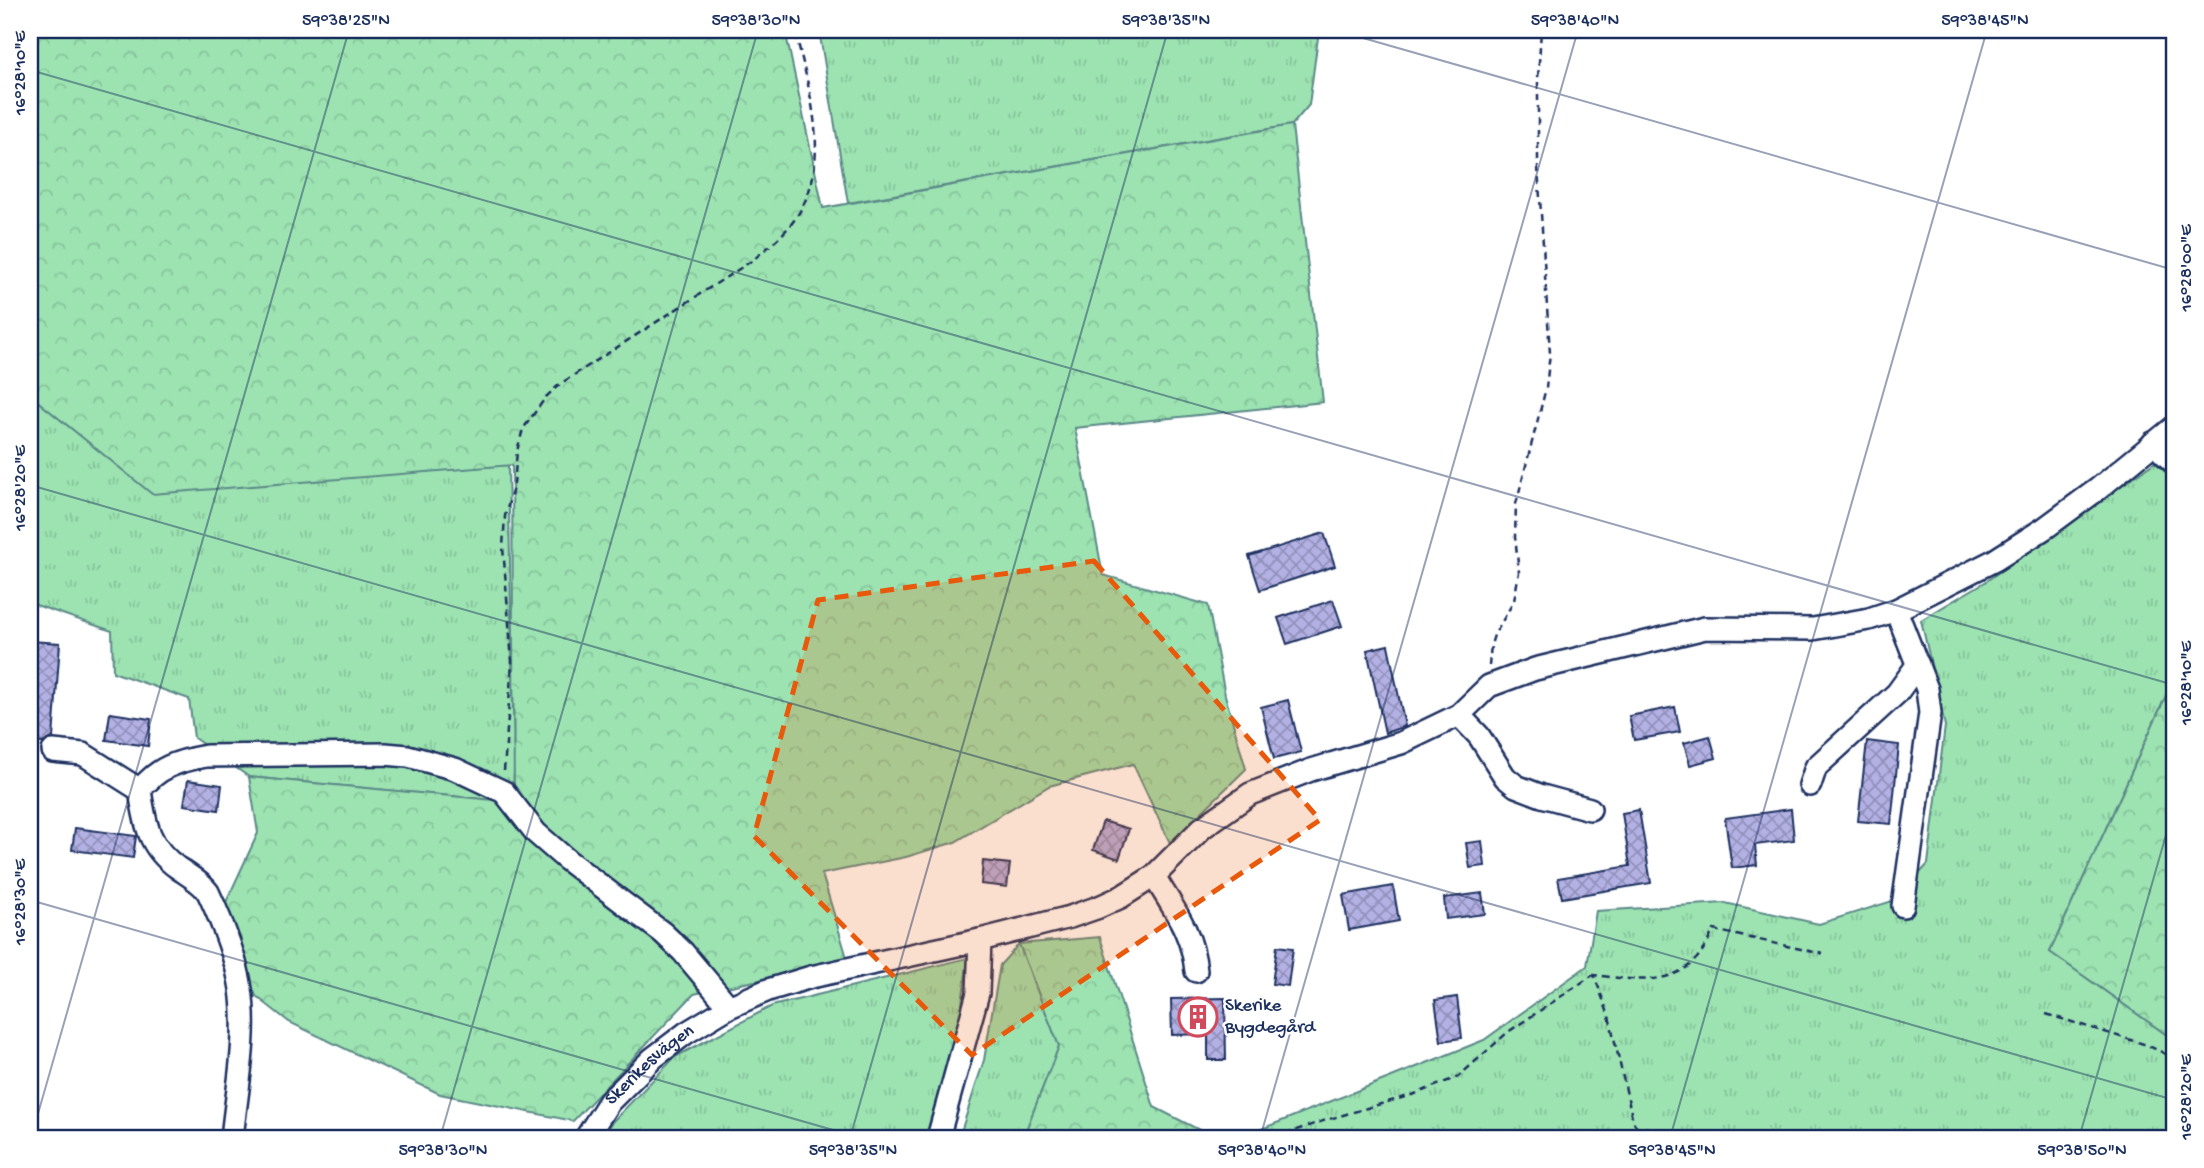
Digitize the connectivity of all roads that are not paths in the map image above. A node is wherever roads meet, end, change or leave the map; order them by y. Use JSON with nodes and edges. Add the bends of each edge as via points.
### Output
{"nodes":[{"id":1,"x":2174,"y":427,"type":"edge"},
{"id":2,"x":2153,"y":443,"type":"junction"},
{"id":3,"x":2174,"y":463,"type":"edge"},
{"id":4,"x":1896,"y":610,"type":"junction"},
{"id":5,"x":1918,"y":664,"type":"junction"},
{"id":6,"x":1459,"y":715,"type":"junction"},
{"id":7,"x":53,"y":751,"type":"dead end"},
{"id":8,"x":1810,"y":785,"type":"dead end"},
{"id":9,"x":140,"y":790,"type":"junction"},
{"id":10,"x":1590,"y":809,"type":"dead end"},
{"id":11,"x":1154,"y":876,"type":"junction"},
{"id":12,"x":1903,"y":906,"type":"dead end"},
{"id":13,"x":980,"y":940,"type":"junction"},
{"id":14,"x":1196,"y":971,"type":"dead end"},
{"id":15,"x":729,"y":1007,"type":"junction"},
{"id":16,"x":232,"y":1138,"type":"edge"},
{"id":17,"x":586,"y":1138,"type":"edge"},
{"id":18,"x":938,"y":1138,"type":"edge"}],
"edges":[{"from":1,"to":2,"type":"street"},
{"from":2,"to":3,"type":"street"},
{"from":2,"to":4,"type":"street","via":[[2098,489],[1995,560]]},
{"from":4,"to":5,"type":"street"},
{"from":4,"to":6,"type":"street","name":"Skerikesvägen","via":[[1813,629],[1705,628],[1535,669],[1489,687]]},
{"from":5,"to":8,"type":"street","via":[[1897,693],[1816,767]]},
{"from":5,"to":12,"type":"street","via":[[1930,713]]},
{"from":6,"to":10,"type":"street","via":[[1516,786]]},
{"from":6,"to":11,"type":"street","name":"Skerikesvägen","via":[[1401,743],[1250,793],[1202,828]]},
{"from":7,"to":9,"type":"street","via":[[83,754]]},
{"from":9,"to":15,"type":"street","via":[[152,775],[184,760],[206,757],[385,754],[455,769],[504,792],[536,833],[683,952]]},
{"from":9,"to":16,"type":"street","via":[[153,845],[204,886],[236,967],[243,1024]]},
{"from":11,"to":13,"type":"street","name":"Skerikesvägen","via":[[1099,907]]},
{"from":11,"to":14,"type":"street","via":[[1189,934]]},
{"from":13,"to":15,"type":"street","name":"Skerikesvägen","via":[[811,977]]},
{"from":13,"to":18,"type":"street","via":[[978,993]]},
{"from":15,"to":17,"type":"street","name":"Skerikesvägen","via":[[653,1058],[610,1102]]}]}
